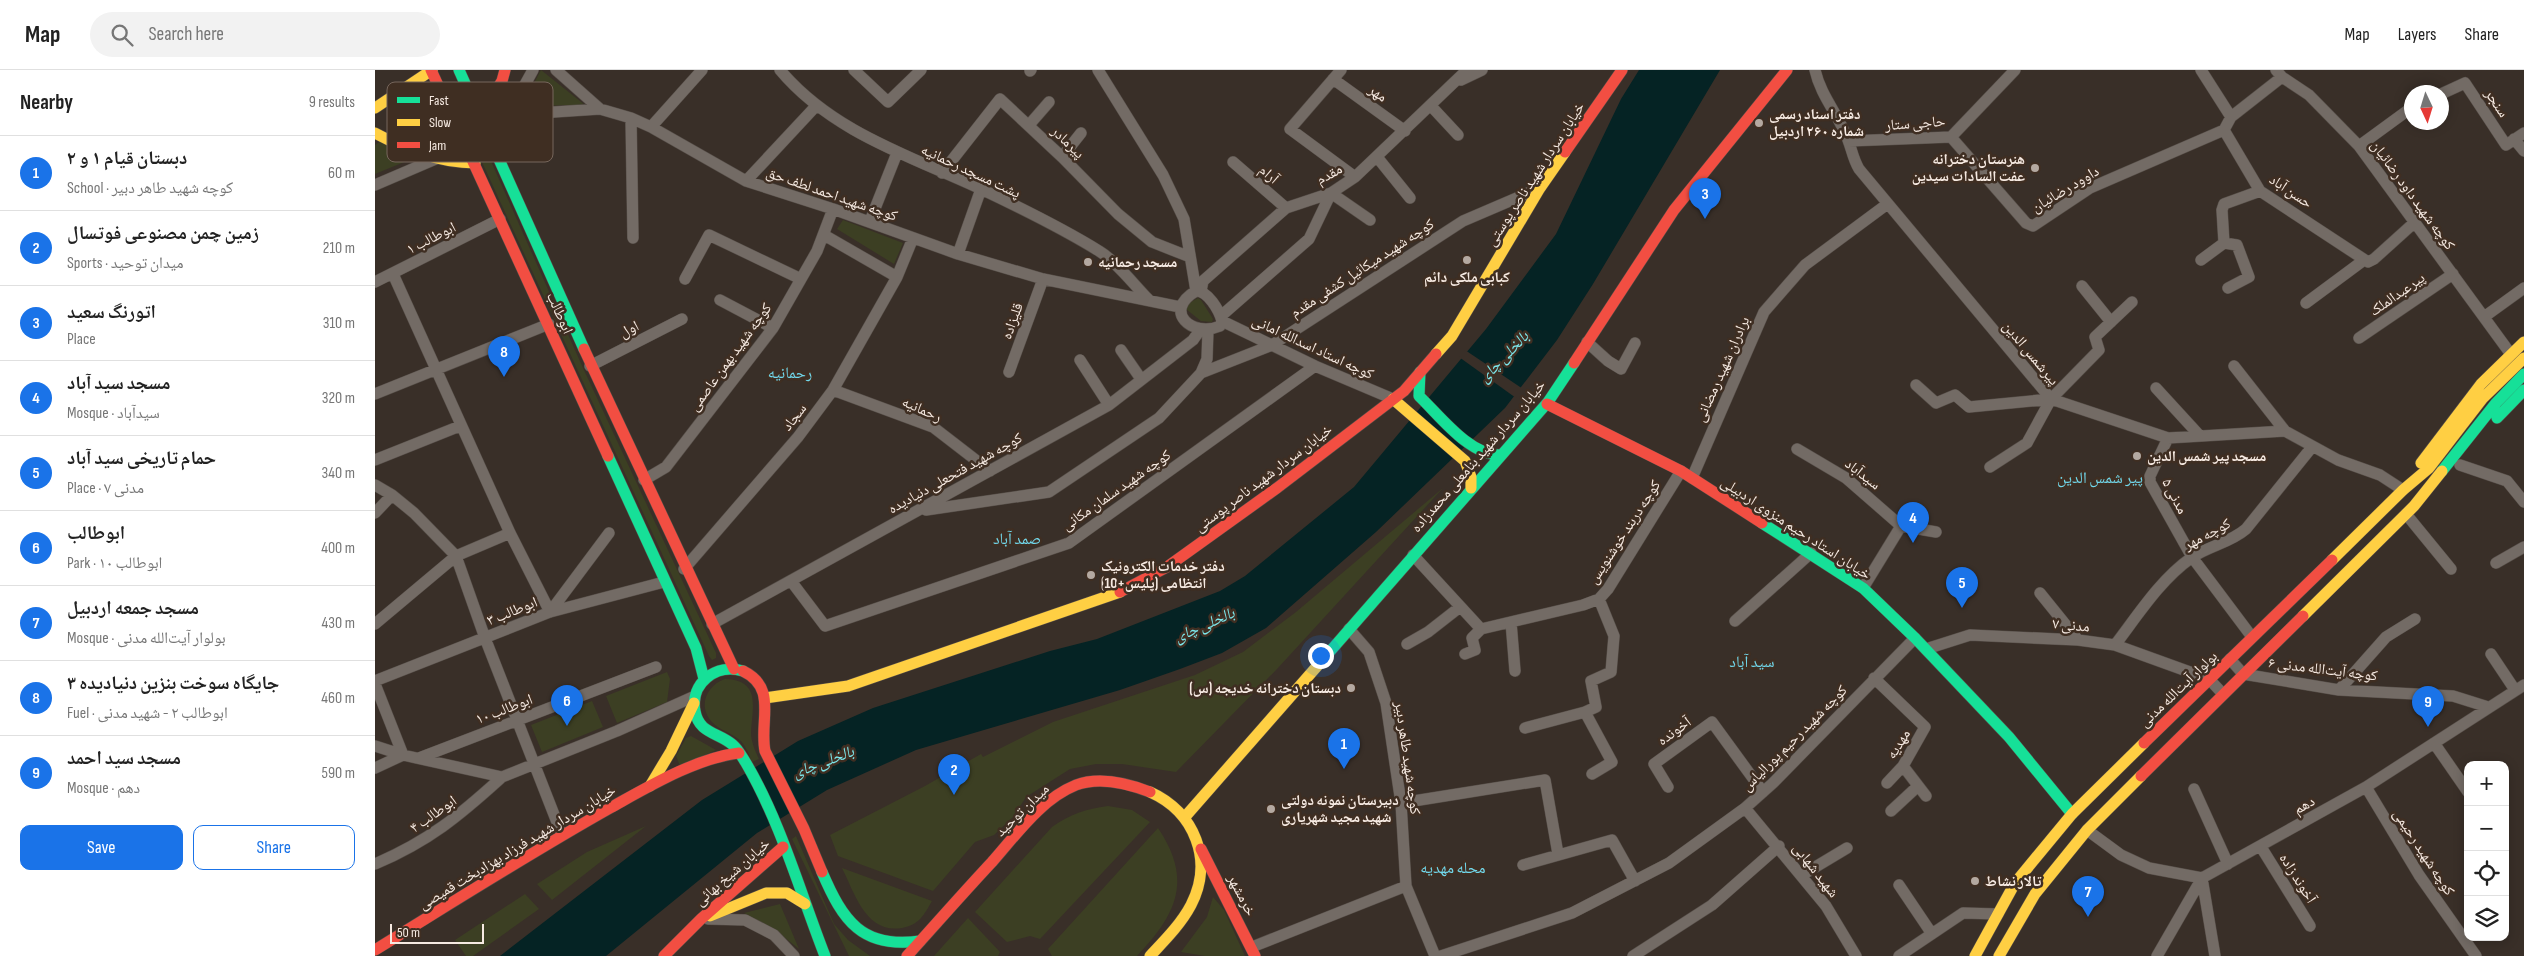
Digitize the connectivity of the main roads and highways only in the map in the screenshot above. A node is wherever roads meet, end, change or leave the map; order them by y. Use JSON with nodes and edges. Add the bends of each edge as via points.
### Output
{"nodes":[{"id":1,"x":432,"y":70,"type":"edge"},
{"id":2,"x":459,"y":70,"type":"edge"},
{"id":3,"x":505,"y":70,"type":"edge"},
{"id":4,"x":1622,"y":70,"type":"edge"},
{"id":5,"x":1787,"y":70,"type":"edge"},
{"id":6,"x":414,"y":82,"type":"edge"},
{"id":7,"x":438,"y":82,"type":"edge"},
{"id":8,"x":465,"y":82,"type":"edge"},
{"id":9,"x":502,"y":82,"type":"edge"},
{"id":10,"x":387,"y":100,"type":"edge"},
{"id":11,"x":375,"y":108,"type":"edge"},
{"id":12,"x":375,"y":133,"type":"edge"},
{"id":13,"x":387,"y":139,"type":"edge"},
{"id":14,"x":450,"y":162,"type":"edge"},
{"id":15,"x":501,"y":162,"type":"edge"},
{"id":16,"x":475,"y":163,"type":"joint"},
{"id":17,"x":2524,"y":342,"type":"edge"},
{"id":18,"x":2524,"y":358,"type":"edge"},
{"id":19,"x":1420,"y":372,"type":"junction"},
{"id":20,"x":2524,"y":374,"type":"edge"},
{"id":21,"x":2524,"y":390,"type":"edge"},
{"id":22,"x":1393,"y":399,"type":"junction"},
{"id":23,"x":1547,"y":404,"type":"junction"},
{"id":24,"x":1500,"y":455,"type":"junction"},
{"id":25,"x":1471,"y":488,"type":"junction"},
{"id":26,"x":2403,"y":490,"type":"junction"},
{"id":27,"x":2414,"y":506,"type":"junction"},
{"id":28,"x":734,"y":669,"type":"junction"},
{"id":29,"x":705,"y":679,"type":"junction"},
{"id":30,"x":765,"y":698,"type":"junction"},
{"id":31,"x":695,"y":700,"type":"junction"},
{"id":32,"x":739,"y":753,"type":"junction"},
{"id":33,"x":650,"y":786,"type":"junction"},
{"id":34,"x":2072,"y":814,"type":"junction"},
{"id":35,"x":1184,"y":818,"type":"junction"},
{"id":36,"x":782,"y":843,"type":"junction"},
{"id":37,"x":1200,"y":848,"type":"junction"},
{"id":38,"x":805,"y":904,"type":"junction"},
{"id":39,"x":701,"y":919,"type":"junction"},
{"id":40,"x":875,"y":940,"type":"junction"},
{"id":41,"x":920,"y":941,"type":"junction"},
{"id":42,"x":375,"y":950,"type":"edge"},
{"id":43,"x":1253,"y":952,"type":"edge"},
{"id":44,"x":879,"y":954,"type":"dead end"},
{"id":45,"x":664,"y":956,"type":"edge"},
{"id":46,"x":825,"y":956,"type":"edge"},
{"id":47,"x":907,"y":956,"type":"edge"},
{"id":48,"x":1149,"y":956,"type":"edge"},
{"id":49,"x":1975,"y":956,"type":"edge"},
{"id":50,"x":1999,"y":956,"type":"edge"}],
"edges":[{"from":1,"to":6,"type":"main road"},
{"from":1,"to":7,"type":"main road","name":"ابوطالب"},
{"from":2,"to":8,"type":"main road","name":"ابوطالب"},
{"from":3,"to":9,"type":"main road"},
{"from":4,"to":19,"type":"main road","name":"خیابان سردار شهید ناصر پوستی","via":[[1540,188],[1452,336]]},
{"from":5,"to":23,"type":"main road","name":"خیابان سردار شهید بنامعلی محمدزاده","via":[[1674,210]]},
{"from":10,"to":11,"type":"main road"},
{"from":12,"to":13,"type":"main road"},
{"from":14,"to":16,"type":"main road"},
{"from":15,"to":28,"type":"main road","name":"ابوطالب","via":[[590,366]]},
{"from":16,"to":29,"type":"main road","name":"ابوطالب","via":[[696,648]]},
{"from":17,"to":26,"type":"main road","via":[[2456,412]]},
{"from":18,"to":26,"type":"main road","name":"بولوار آیت‌الله مدنی","via":[[2483,398],[2429,468]]},
{"from":19,"to":22,"type":"main road","name":"خیابان سردار شهید ناصر پوستی"},
{"from":19,"to":24,"type":"main road","via":[[1419,396],[1474,449],[1487,455]]},
{"from":20,"to":27,"type":"main road","via":[[2496,403]]},
{"from":21,"to":27,"type":"main road","via":[[2489,427],[2448,482]]},
{"from":22,"to":25,"type":"main road","via":[[1465,461]]},
{"from":22,"to":30,"type":"main road","name":"خیابان سردار شهید ناصر پوستی","via":[[1269,494],[1167,567],[1127,590],[848,686]]},
{"from":23,"to":24,"type":"main road","name":"خیابان سردار شهید بنامعلی محمدزاده"},
{"from":23,"to":34,"type":"main road","name":"خیابان استاد رحیم منزوی اردبیلی","via":[[1681,471],[1863,588],[2009,737]]},
{"from":24,"to":25,"type":"main road","name":"خیابان سردار شهید بنامعلی محمدزاده"},
{"from":25,"to":35,"type":"main road","name":"خیابان سردار شهید بنامعلی محمدزاده"},
{"from":26,"to":34,"type":"main road","name":"بولوار آیت‌الله مدنی"},
{"from":27,"to":50,"type":"main road","via":[[2087,830],[2035,894]]},
{"from":28,"to":29,"type":"main road","via":[[718,671]]},
{"from":28,"to":30,"type":"main road","via":[[755,679]]},
{"from":29,"to":31,"type":"main road","name":"خیابان سردار شهید فرزاد بهزاد‌بخت قمیصی"},
{"from":30,"to":40,"type":"main road","via":[[761,739],[765,753],[841,911],[855,929]]},
{"from":31,"to":32,"type":"main road","via":[[700,725],[715,738],[732,744]]},
{"from":31,"to":33,"type":"main road","name":"خیابان سردار شهید فرزاد بهزاد‌بخت قمیصی"},
{"from":32,"to":33,"type":"main road","name":"خیابان سردار شهید فرزاد بهزاد‌بخت قمیصی","via":[[721,755]]},
{"from":32,"to":36,"type":"main road"},
{"from":33,"to":42,"type":"main road","name":"خیابان سردار شهید فرزاد بهزاد‌بخت قمیصی","via":[[562,835]]},
{"from":34,"to":49,"type":"main road","name":"بولوار آیت‌الله مدنی","via":[[2015,883]]},
{"from":35,"to":37,"type":"main road","name":"میدان توحید"},
{"from":35,"to":41,"type":"main road","name":"میدان توحید","via":[[1141,787],[1112,780],[1082,783],[1055,796],[1033,816]]},
{"from":36,"to":38,"type":"main road"},
{"from":36,"to":39,"type":"main road","name":"خیابان شیخ بهائی"},
{"from":37,"to":43,"type":"main road","name":"خرمشهر"},
{"from":37,"to":48,"type":"main road","name":"میدان توحید","via":[[1199,884],[1194,899]]},
{"from":38,"to":39,"type":"main road","name":"خیابان شیخ بهائی","via":[[787,893],[766,892]]},
{"from":38,"to":46,"type":"main road"},
{"from":39,"to":45,"type":"main road","name":"خیابان شیخ بهائی"},
{"from":40,"to":41,"type":"main road","via":[[899,945]]},
{"from":40,"to":44,"type":"main road"},
{"from":41,"to":47,"type":"main road","name":"میدان توحید"}]}
